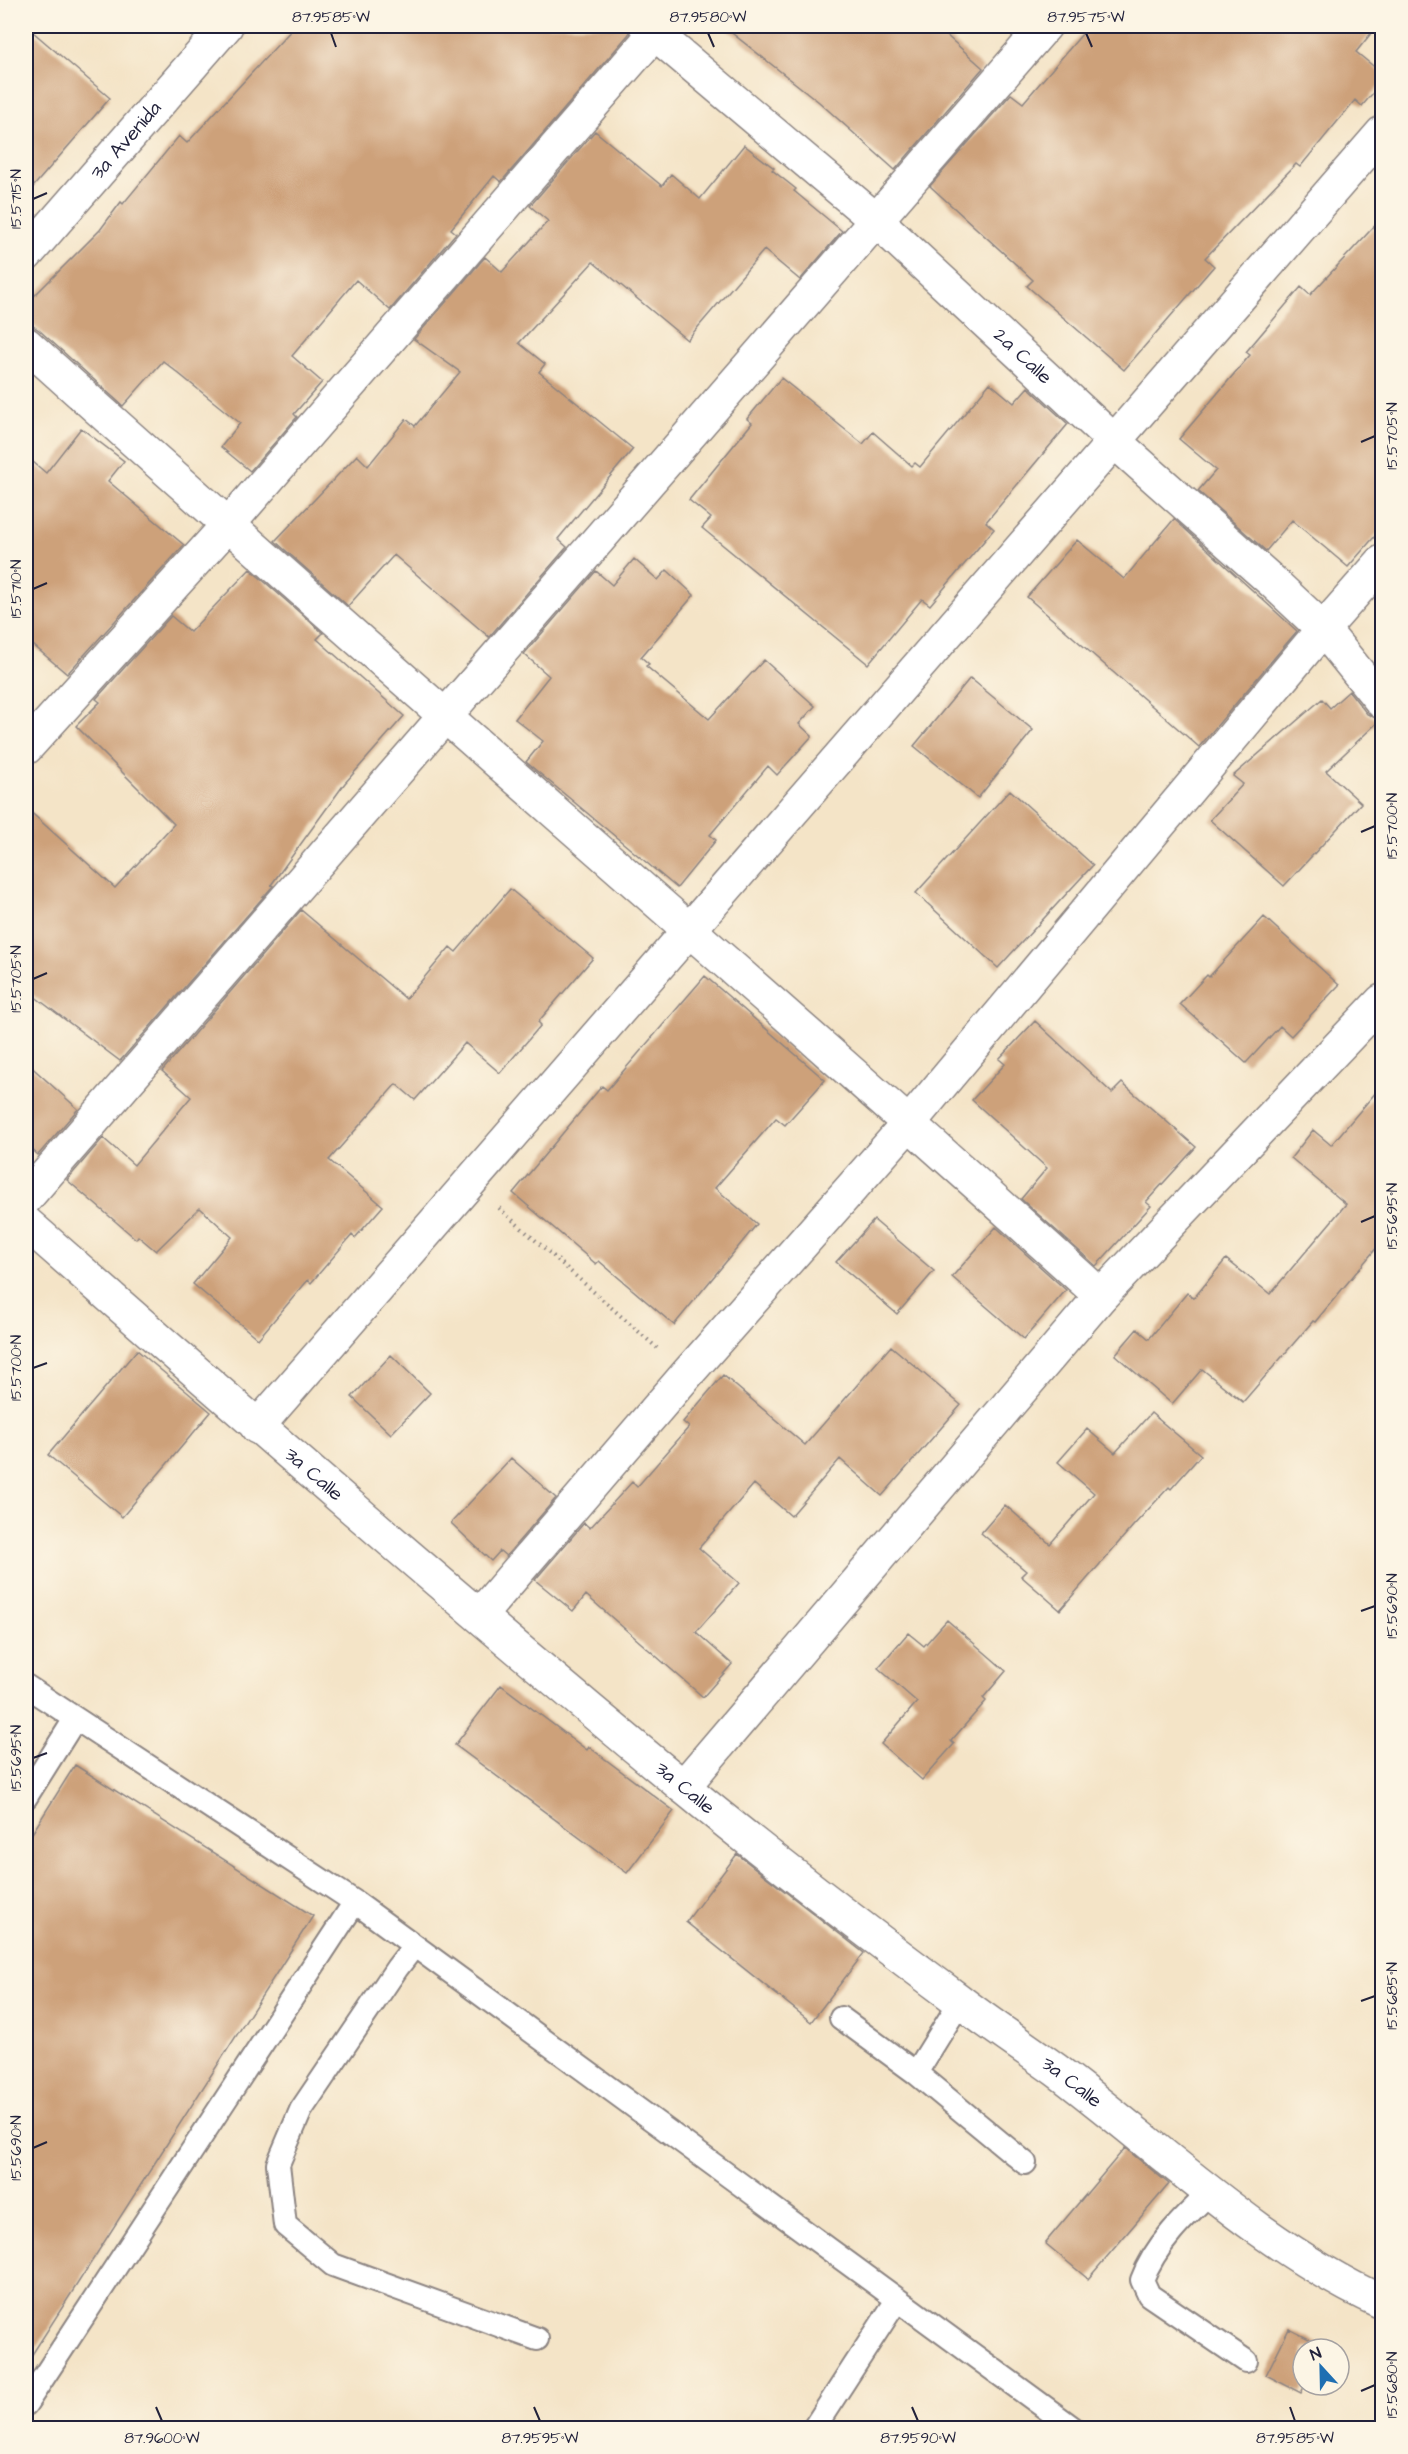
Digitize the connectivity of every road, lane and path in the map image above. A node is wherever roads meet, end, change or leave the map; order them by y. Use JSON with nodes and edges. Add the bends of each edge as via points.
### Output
{"nodes":[{"id":1,"x":226,"y":26,"type":"edge"},
{"id":2,"x":1045,"y":26,"type":"edge"},
{"id":3,"x":654,"y":28,"type":"edge"},
{"id":4,"x":1383,"y":133,"type":"edge"},
{"id":5,"x":876,"y":220,"type":"junction"},
{"id":6,"x":26,"y":255,"type":"edge"},
{"id":7,"x":26,"y":344,"type":"edge"},
{"id":8,"x":1114,"y":441,"type":"junction"},
{"id":9,"x":227,"y":526,"type":"junction"},
{"id":10,"x":1383,"y":562,"type":"edge"},
{"id":11,"x":1323,"y":629,"type":"junction"},
{"id":12,"x":1383,"y":702,"type":"edge"},
{"id":13,"x":446,"y":717,"type":"junction"},
{"id":14,"x":26,"y":748,"type":"edge"},
{"id":15,"x":688,"y":929,"type":"junction"},
{"id":16,"x":1383,"y":1001,"type":"edge"},
{"id":17,"x":910,"y":1122,"type":"junction"},
{"id":18,"x":470,"y":1181,"type":"junction"},
{"id":19,"x":26,"y":1198,"type":"edge"},
{"id":20,"x":26,"y":1223,"type":"edge"},
{"id":21,"x":1101,"y":1296,"type":"junction"},
{"id":22,"x":687,"y":1374,"type":"junction"},
{"id":23,"x":257,"y":1427,"type":"junction"},
{"id":24,"x":480,"y":1615,"type":"junction"},
{"id":25,"x":26,"y":1686,"type":"edge"},
{"id":26,"x":75,"y":1719,"type":"junction"},
{"id":27,"x":683,"y":1787,"type":"junction"},
{"id":28,"x":26,"y":1797,"type":"edge"},
{"id":29,"x":355,"y":1902,"type":"junction"},
{"id":30,"x":414,"y":1946,"type":"junction"},
{"id":31,"x":960,"y":2002,"type":"junction"},
{"id":32,"x":841,"y":2018,"type":"dead end"},
{"id":33,"x":916,"y":2073,"type":"junction"},
{"id":34,"x":1025,"y":2163,"type":"dead end"},
{"id":35,"x":1211,"y":2192,"type":"junction"},
{"id":36,"x":897,"y":2300,"type":"junction"},
{"id":37,"x":1383,"y":2302,"type":"edge"},
{"id":38,"x":537,"y":2339,"type":"dead end"},
{"id":39,"x":1246,"y":2361,"type":"dead end"},
{"id":40,"x":26,"y":2403,"type":"edge"},
{"id":41,"x":814,"y":2428,"type":"edge"},
{"id":42,"x":1073,"y":2428,"type":"edge"}],
"edges":[{"from":1,"to":6,"type":"street","name":"3a Avenida"},
{"from":2,"to":5,"type":"street"},
{"from":3,"to":5,"type":"street","name":"2a Calle"},
{"from":3,"to":9,"type":"street"},
{"from":4,"to":8,"type":"street"},
{"from":5,"to":8,"type":"street","name":"2a Calle"},
{"from":5,"to":13,"type":"street"},
{"from":7,"to":9,"type":"street"},
{"from":8,"to":11,"type":"street","name":"2a Calle"},
{"from":8,"to":15,"type":"street"},
{"from":9,"to":13,"type":"street"},
{"from":9,"to":14,"type":"street"},
{"from":10,"to":11,"type":"street"},
{"from":11,"to":12,"type":"street","name":"2a Calle"},
{"from":11,"to":17,"type":"street"},
{"from":13,"to":15,"type":"street"},
{"from":13,"to":19,"type":"street"},
{"from":15,"to":17,"type":"street"},
{"from":15,"to":18,"type":"street"},
{"from":16,"to":21,"type":"street"},
{"from":17,"to":21,"type":"street"},
{"from":17,"to":22,"type":"street"},
{"from":18,"to":22,"type":"path"},
{"from":18,"to":23,"type":"street"},
{"from":20,"to":23,"type":"street","name":"3a Calle"},
{"from":21,"to":27,"type":"street"},
{"from":22,"to":24,"type":"street"},
{"from":23,"to":24,"type":"street","name":"3a Calle"},
{"from":24,"to":27,"type":"street","name":"3a Calle"},
{"from":25,"to":26,"type":"lane"},
{"from":26,"to":28,"type":"lane"},
{"from":26,"to":29,"type":"lane"},
{"from":27,"to":31,"type":"street","name":"3a Calle"},
{"from":29,"to":30,"type":"lane"},
{"from":29,"to":40,"type":"lane"},
{"from":30,"to":36,"type":"lane"},
{"from":30,"to":38,"type":"lane","via":[[302,2110],[278,2164],[285,2225],[333,2265]]},
{"from":31,"to":33,"type":"lane"},
{"from":31,"to":35,"type":"street","name":"3a Calle","via":[[1058,2072]]},
{"from":32,"to":33,"type":"lane"},
{"from":33,"to":34,"type":"lane"},
{"from":35,"to":37,"type":"street","name":"3a Calle","via":[[1295,2253],[1351,2288]]},
{"from":35,"to":39,"type":"lane","via":[[1180,2220],[1147,2266],[1142,2280],[1149,2295]]},
{"from":36,"to":41,"type":"lane"},
{"from":36,"to":42,"type":"lane"}]}
